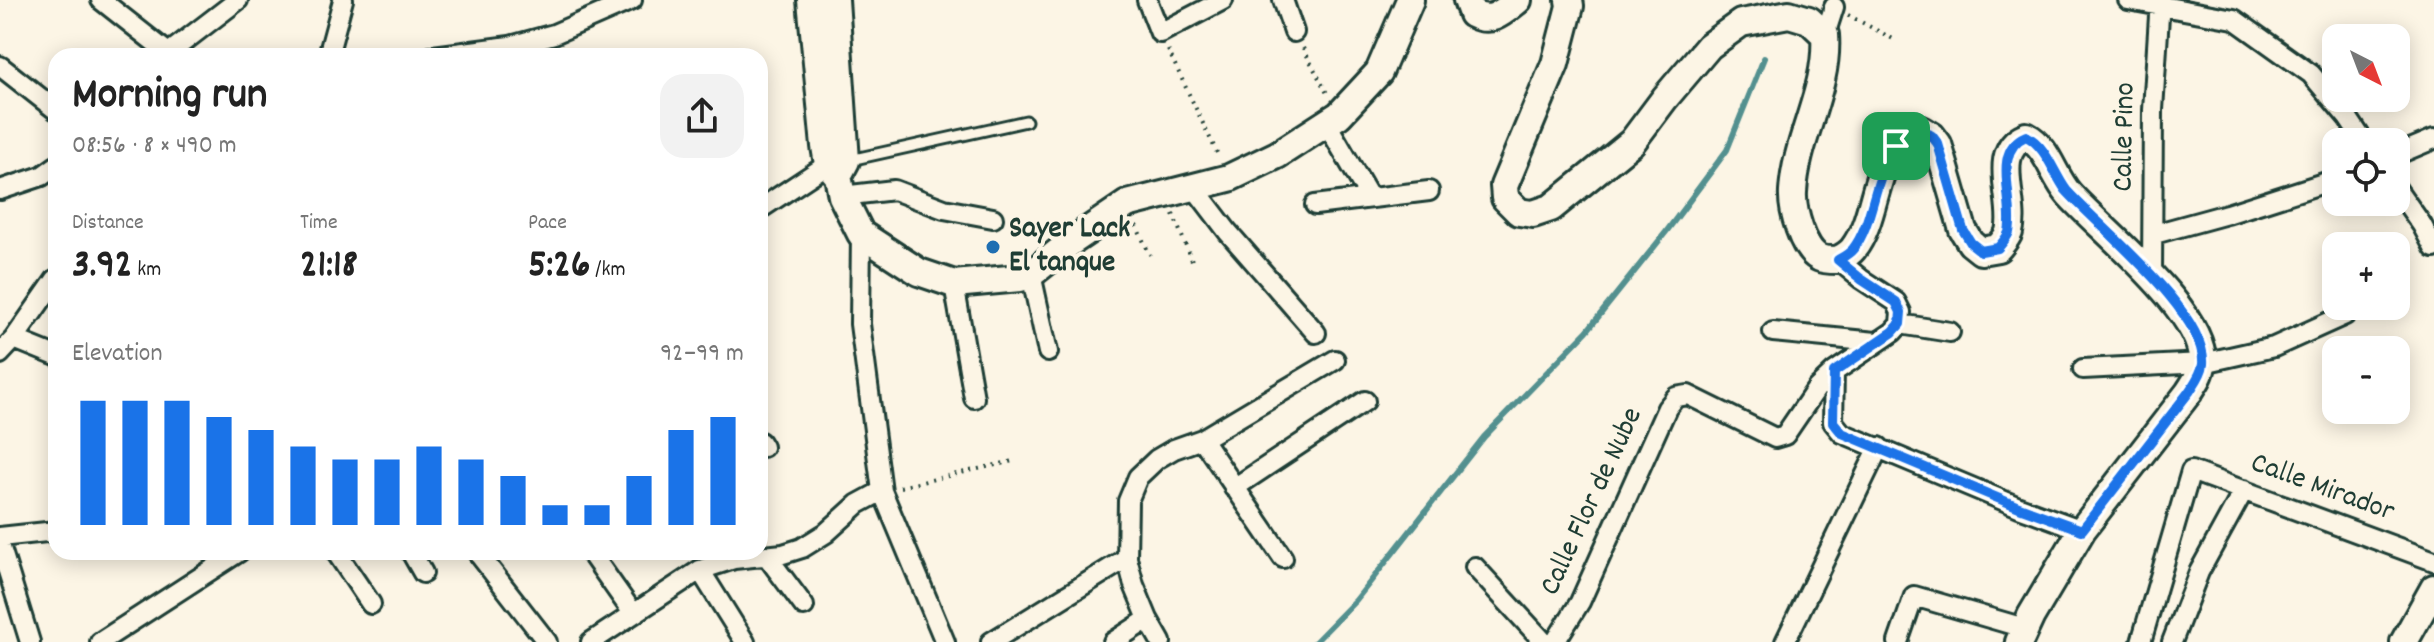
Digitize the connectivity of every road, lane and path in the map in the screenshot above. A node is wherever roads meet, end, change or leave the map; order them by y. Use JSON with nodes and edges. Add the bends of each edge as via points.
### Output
{"nodes":[{"id":1,"x":101,"y":0,"type":"edge"},
{"id":2,"x":238,"y":0,"type":"edge"},
{"id":3,"x":343,"y":0,"type":"edge"},
{"id":4,"x":632,"y":0,"type":"edge"},
{"id":5,"x":811,"y":0,"type":"edge"},
{"id":6,"x":835,"y":0,"type":"edge"},
{"id":7,"x":1147,"y":0,"type":"edge"},
{"id":8,"x":1223,"y":0,"type":"edge"},
{"id":9,"x":1283,"y":0,"type":"edge"},
{"id":10,"x":1410,"y":0,"type":"edge"},
{"id":11,"x":1467,"y":0,"type":"edge"},
{"id":12,"x":1518,"y":0,"type":"edge"},
{"id":13,"x":1569,"y":0,"type":"edge"},
{"id":14,"x":2128,"y":0,"type":"edge"},
{"id":15,"x":2160,"y":2,"type":"edge"},
{"id":16,"x":1834,"y":7,"type":"joint"},
{"id":17,"x":1294,"y":32,"type":"joint"},
{"id":18,"x":1160,"y":33,"type":"junction"},
{"id":19,"x":1825,"y":35,"type":"junction"},
{"id":20,"x":1895,"y":40,"type":"dead end"},
{"id":21,"x":159,"y":48,"type":"edge"},
{"id":22,"x":177,"y":48,"type":"edge"},
{"id":23,"x":330,"y":48,"type":"edge"},
{"id":24,"x":495,"y":48,"type":"edge"},
{"id":25,"x":0,"y":66,"type":"edge"},
{"id":26,"x":48,"y":104,"type":"edge"},
{"id":27,"x":1333,"y":119,"type":"junction"},
{"id":28,"x":1026,"y":121,"type":"dead end"},
{"id":29,"x":2355,"y":128,"type":"edge"},
{"id":30,"x":2434,"y":139,"type":"edge"},
{"id":31,"x":2410,"y":149,"type":"edge"},
{"id":32,"x":48,"y":172,"type":"edge"},
{"id":33,"x":838,"y":174,"type":"junction"},
{"id":34,"x":1229,"y":178,"type":"junction"},
{"id":35,"x":2322,"y":183,"type":"edge"},
{"id":36,"x":1193,"y":186,"type":"junction"},
{"id":37,"x":0,"y":190,"type":"edge"},
{"id":38,"x":1429,"y":191,"type":"dead end"},
{"id":39,"x":1164,"y":193,"type":"junction"},
{"id":40,"x":1370,"y":198,"type":"junction"},
{"id":41,"x":1127,"y":204,"type":"junction"},
{"id":42,"x":768,"y":205,"type":"edge"},
{"id":43,"x":1315,"y":205,"type":"dead end"},
{"id":44,"x":2410,"y":208,"type":"edge"},
{"id":45,"x":993,"y":218,"type":"dead end"},
{"id":46,"x":861,"y":234,"type":"junction"},
{"id":47,"x":2154,"y":234,"type":"junction"},
{"id":48,"x":2434,"y":248,"type":"edge"},
{"id":49,"x":1150,"y":255,"type":"dead end"},
{"id":50,"x":1838,"y":260,"type":"junction"},
{"id":51,"x":1193,"y":263,"type":"dead end"},
{"id":52,"x":2152,"y":276,"type":"junction"},
{"id":53,"x":1032,"y":278,"type":"junction"},
{"id":54,"x":954,"y":284,"type":"junction"},
{"id":55,"x":48,"y":290,"type":"edge"},
{"id":56,"x":2334,"y":320,"type":"edge"},
{"id":57,"x":1900,"y":324,"type":"junction"},
{"id":58,"x":1773,"y":332,"type":"dead end"},
{"id":59,"x":1950,"y":332,"type":"dead end"},
{"id":60,"x":1316,"y":333,"type":"dead end"},
{"id":61,"x":14,"y":339,"type":"junction"},
{"id":62,"x":1876,"y":342,"type":"junction"},
{"id":63,"x":1048,"y":352,"type":"dead end"},
{"id":64,"x":48,"y":353,"type":"edge"},
{"id":65,"x":0,"y":354,"type":"edge"},
{"id":66,"x":1335,"y":360,"type":"dead end"},
{"id":67,"x":2203,"y":363,"type":"junction"},
{"id":68,"x":2083,"y":369,"type":"dead end"},
{"id":69,"x":1834,"y":372,"type":"junction"},
{"id":70,"x":974,"y":398,"type":"dead end"},
{"id":71,"x":1365,"y":401,"type":"dead end"},
{"id":72,"x":1202,"y":439,"type":"junction"},
{"id":73,"x":1879,"y":447,"type":"junction"},
{"id":74,"x":1013,"y":461,"type":"dead end"},
{"id":75,"x":1234,"y":488,"type":"junction"},
{"id":76,"x":2244,"y":490,"type":"junction"},
{"id":77,"x":882,"y":491,"type":"junction"},
{"id":78,"x":2082,"y":530,"type":"junction"},
{"id":79,"x":48,"y":532,"type":"edge"},
{"id":80,"x":0,"y":537,"type":"edge"},
{"id":81,"x":0,"y":545,"type":"edge"},
{"id":82,"x":768,"y":555,"type":"edge"},
{"id":83,"x":768,"y":558,"type":"edge"},
{"id":84,"x":1127,"y":558,"type":"junction"},
{"id":85,"x":1283,"y":558,"type":"dead end"},
{"id":86,"x":227,"y":560,"type":"edge"},
{"id":87,"x":341,"y":560,"type":"edge"},
{"id":88,"x":416,"y":560,"type":"edge"},
{"id":89,"x":483,"y":560,"type":"edge"},
{"id":90,"x":596,"y":560,"type":"edge"},
{"id":91,"x":731,"y":560,"type":"edge"},
{"id":92,"x":2434,"y":561,"type":"edge"},
{"id":93,"x":1475,"y":567,"type":"dead end"},
{"id":94,"x":700,"y":570,"type":"junction"},
{"id":95,"x":423,"y":573,"type":"dead end"},
{"id":96,"x":2433,"y":595,"type":"edge"},
{"id":97,"x":371,"y":604,"type":"dead end"},
{"id":98,"x":804,"y":606,"type":"dead end"},
{"id":99,"x":633,"y":613,"type":"junction"},
{"id":100,"x":1148,"y":619,"type":"junction"},
{"id":101,"x":2022,"y":635,"type":"edge"},
{"id":102,"x":30,"y":642,"type":"edge"},
{"id":103,"x":100,"y":642,"type":"edge"},
{"id":104,"x":547,"y":642,"type":"edge"},
{"id":105,"x":591,"y":642,"type":"edge"},
{"id":106,"x":745,"y":642,"type":"edge"},
{"id":107,"x":945,"y":642,"type":"edge"},
{"id":108,"x":991,"y":642,"type":"edge"},
{"id":109,"x":1113,"y":642,"type":"edge"},
{"id":110,"x":1161,"y":642,"type":"edge"},
{"id":111,"x":1544,"y":642,"type":"edge"},
{"id":112,"x":1555,"y":642,"type":"edge"},
{"id":113,"x":1785,"y":642,"type":"edge"},
{"id":114,"x":1898,"y":642,"type":"edge"},
{"id":115,"x":2141,"y":642,"type":"edge"},
{"id":116,"x":2172,"y":642,"type":"edge"},
{"id":117,"x":2404,"y":642,"type":"edge"}],
"edges":[{"from":1,"to":21,"type":"street"},
{"from":2,"to":22,"type":"street"},
{"from":3,"to":23,"type":"street"},
{"from":4,"to":24,"type":"street","via":[[554,34]]},
{"from":5,"to":33,"type":"street"},
{"from":6,"to":33,"type":"street"},
{"from":7,"to":18,"type":"street"},
{"from":8,"to":18,"type":"street"},
{"from":9,"to":17,"type":"street"},
{"from":10,"to":27,"type":"street","via":[[1379,72]]},
{"from":11,"to":12,"type":"street","via":[[1472,14],[1483,19],[1497,17]]},
{"from":13,"to":19,"type":"street","via":[[1555,64],[1504,186],[1505,198],[1519,212],[1551,208],[1632,142],[1709,46],[1741,23],[1789,14],[1809,20]]},
{"from":14,"to":15,"type":"street"},
{"from":15,"to":29,"type":"street","via":[[2234,19],[2311,74]]},
{"from":15,"to":47,"type":"street","name":"Calle Pino","via":[[2153,110]]},
{"from":16,"to":19,"type":"street"},
{"from":16,"to":20,"type":"path"},
{"from":17,"to":27,"type":"path"},
{"from":18,"to":34,"type":"path"},
{"from":19,"to":50,"type":"street","via":[[1827,56],[1793,194],[1807,247],[1820,258]]},
{"from":25,"to":26,"type":"street"},
{"from":27,"to":34,"type":"street"},
{"from":27,"to":40,"type":"street"},
{"from":28,"to":33,"type":"lane"},
{"from":30,"to":31,"type":"street"},
{"from":32,"to":37,"type":"street"},
{"from":33,"to":42,"type":"street"},
{"from":33,"to":45,"type":"street","via":[[944,209]]},
{"from":33,"to":46,"type":"street"},
{"from":34,"to":36,"type":"street"},
{"from":35,"to":47,"type":"street"},
{"from":36,"to":39,"type":"street"},
{"from":36,"to":60,"type":"street"},
{"from":38,"to":40,"type":"street"},
{"from":39,"to":41,"type":"street"},
{"from":39,"to":51,"type":"path"},
{"from":40,"to":43,"type":"street"},
{"from":41,"to":49,"type":"path"},
{"from":41,"to":53,"type":"street","via":[[1071,242]]},
{"from":44,"to":48,"type":"street"},
{"from":46,"to":54,"type":"street","via":[[919,272]]},
{"from":46,"to":77,"type":"street","via":[[860,324]]},
{"from":47,"to":52,"type":"street","name":"Calle Pino"},
{"from":50,"to":52,"type":"street","via":[[1861,237],[1896,146],[1907,134],[1922,130],[1938,144],[1963,230],[1981,251],[1998,248],[2008,235],[2006,166],[2010,147],[2026,136],[2042,149],[2082,208]]},
{"from":50,"to":57,"type":"street","via":[[1896,302]]},
{"from":52,"to":67,"type":"street","via":[[2175,299]]},
{"from":53,"to":54,"type":"street"},
{"from":53,"to":63,"type":"street"},
{"from":54,"to":70,"type":"street"},
{"from":55,"to":61,"type":"street"},
{"from":56,"to":67,"type":"street","via":[[2274,347]]},
{"from":57,"to":59,"type":"street"},
{"from":57,"to":62,"type":"street"},
{"from":58,"to":62,"type":"street"},
{"from":61,"to":64,"type":"street"},
{"from":61,"to":65,"type":"street"},
{"from":62,"to":69,"type":"street"},
{"from":66,"to":72,"type":"street"},
{"from":67,"to":68,"type":"street"},
{"from":67,"to":78,"type":"street","via":[[2189,392]]},
{"from":69,"to":73,"type":"street","via":[[1833,422],[1842,433]]},
{"from":69,"to":112,"type":"street","name":"Calle Flor de Nube","via":[[1785,435],[1775,438],[1688,395],[1676,397],[1580,602]]},
{"from":71,"to":75,"type":"street"},
{"from":72,"to":75,"type":"street"},
{"from":72,"to":84,"type":"street","via":[[1157,459],[1138,477],[1128,501]]},
{"from":73,"to":78,"type":"street"},
{"from":73,"to":113,"type":"street"},
{"from":74,"to":77,"type":"path"},
{"from":75,"to":85,"type":"street"},
{"from":76,"to":92,"type":"street","name":"Calle Mirador"},
{"from":76,"to":115,"type":"street","name":"Calle Mirador","via":[[2191,471]]},
{"from":76,"to":116,"type":"street","via":[[2199,572]]},
{"from":77,"to":82,"type":"street","via":[[802,548]]},
{"from":77,"to":107,"type":"street"},
{"from":78,"to":101,"type":"street"},
{"from":79,"to":80,"type":"street"},
{"from":81,"to":102,"type":"street"},
{"from":83,"to":98,"type":"street"},
{"from":84,"to":100,"type":"street"},
{"from":84,"to":108,"type":"street"},
{"from":86,"to":103,"type":"street"},
{"from":87,"to":97,"type":"street"},
{"from":88,"to":95,"type":"street"},
{"from":89,"to":104,"type":"street"},
{"from":90,"to":99,"type":"street"},
{"from":91,"to":94,"type":"street"},
{"from":93,"to":111,"type":"street"},
{"from":94,"to":99,"type":"street"},
{"from":94,"to":106,"type":"street"},
{"from":96,"to":117,"type":"street"},
{"from":99,"to":105,"type":"street"},
{"from":100,"to":109,"type":"street"},
{"from":100,"to":110,"type":"street"},
{"from":101,"to":114,"type":"street","via":[[1914,596]]}]}
